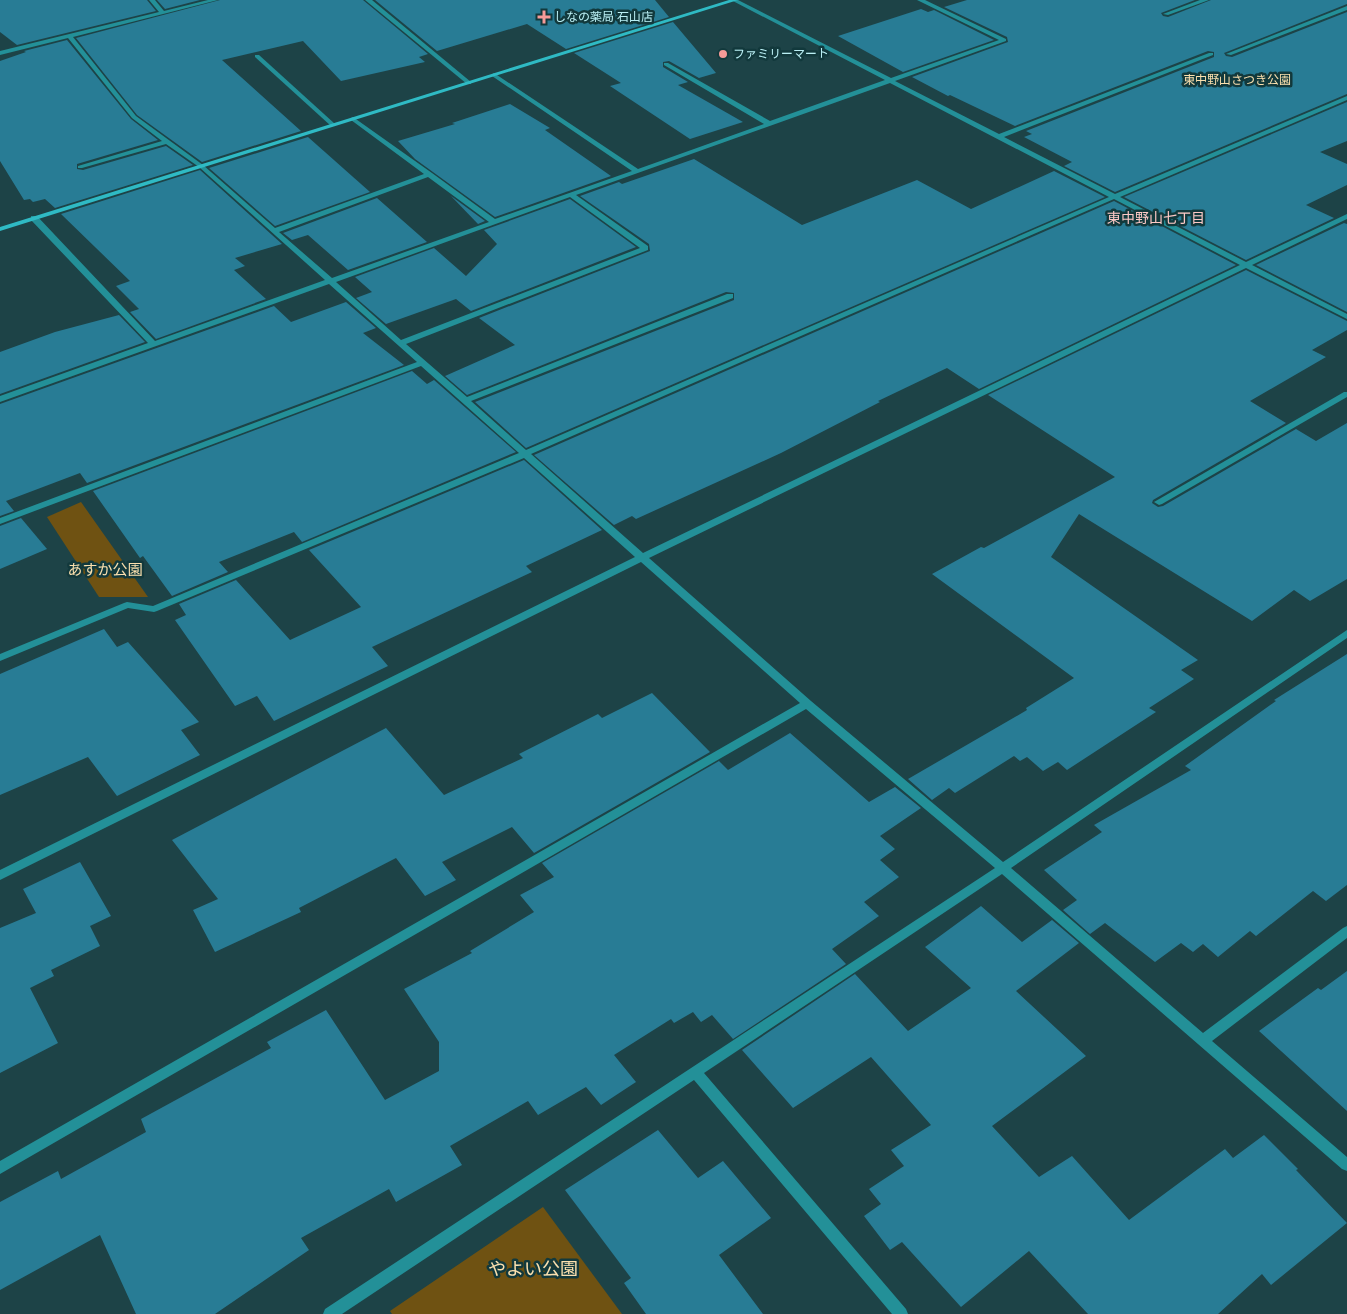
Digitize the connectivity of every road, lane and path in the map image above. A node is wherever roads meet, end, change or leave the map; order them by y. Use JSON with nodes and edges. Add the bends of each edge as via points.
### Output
{"nodes":[{"id":1,"x":152,"y":0,"type":"edge"},
{"id":2,"x":215,"y":0,"type":"edge"},
{"id":3,"x":368,"y":0,"type":"edge"},
{"id":4,"x":734,"y":0,"type":"edge"},
{"id":5,"x":920,"y":0,"type":"edge"},
{"id":6,"x":1206,"y":0,"type":"edge"},
{"id":7,"x":1347,"y":8,"type":"edge"},
{"id":8,"x":162,"y":12,"type":"junction"},
{"id":9,"x":1166,"y":14,"type":"dead end"},
{"id":10,"x":70,"y":37,"type":"junction"},
{"id":11,"x":0,"y":53,"type":"edge"},
{"id":12,"x":1211,"y":54,"type":"dead end"},
{"id":13,"x":1228,"y":54,"type":"dead end"},
{"id":14,"x":257,"y":56,"type":"dead end"},
{"id":15,"x":666,"y":64,"type":"dead end"},
{"id":16,"x":494,"y":75,"type":"junction"},
{"id":17,"x":889,"y":80,"type":"junction"},
{"id":18,"x":469,"y":83,"type":"junction"},
{"id":19,"x":1347,"y":98,"type":"edge"},
{"id":20,"x":353,"y":118,"type":"junction"},
{"id":21,"x":768,"y":123,"type":"junction"},
{"id":22,"x":333,"y":125,"type":"junction"},
{"id":23,"x":998,"y":137,"type":"junction"},
{"id":24,"x":168,"y":141,"type":"junction"},
{"id":25,"x":80,"y":166,"type":"dead end"},
{"id":26,"x":201,"y":166,"type":"junction"},
{"id":27,"x":635,"y":170,"type":"junction"},
{"id":28,"x":430,"y":174,"type":"junction"},
{"id":29,"x":570,"y":194,"type":"junction"},
{"id":30,"x":1114,"y":197,"type":"junction"},
{"id":31,"x":1347,"y":216,"type":"edge"},
{"id":32,"x":34,"y":218,"type":"junction"},
{"id":33,"x":493,"y":221,"type":"junction"},
{"id":34,"x":0,"y":229,"type":"edge"},
{"id":35,"x":274,"y":231,"type":"junction"},
{"id":36,"x":1244,"y":265,"type":"junction"},
{"id":37,"x":331,"y":282,"type":"junction"},
{"id":38,"x":730,"y":296,"type":"dead end"},
{"id":39,"x":1347,"y":317,"type":"edge"},
{"id":40,"x":400,"y":343,"type":"junction"},
{"id":41,"x":153,"y":344,"type":"junction"},
{"id":42,"x":422,"y":363,"type":"junction"},
{"id":43,"x":1347,"y":394,"type":"edge"},
{"id":44,"x":0,"y":399,"type":"edge"},
{"id":45,"x":465,"y":401,"type":"junction"},
{"id":46,"x":525,"y":454,"type":"junction"},
{"id":47,"x":1159,"y":502,"type":"dead end"},
{"id":48,"x":0,"y":520,"type":"edge"},
{"id":49,"x":641,"y":558,"type":"junction"},
{"id":50,"x":1347,"y":633,"type":"edge"},
{"id":51,"x":0,"y":658,"type":"edge"},
{"id":52,"x":807,"y":704,"type":"junction"},
{"id":53,"x":1003,"y":868,"type":"junction"},
{"id":54,"x":0,"y":875,"type":"edge"},
{"id":55,"x":1347,"y":931,"type":"edge"},
{"id":56,"x":1203,"y":1041,"type":"junction"},
{"id":57,"x":695,"y":1071,"type":"junction"},
{"id":58,"x":1347,"y":1165,"type":"edge"},
{"id":59,"x":0,"y":1168,"type":"edge"},
{"id":60,"x":330,"y":1314,"type":"edge"},
{"id":61,"x":901,"y":1314,"type":"edge"}],
"edges":[{"from":1,"to":8,"type":"street"},
{"from":2,"to":8,"type":"street"},
{"from":3,"to":18,"type":"street"},
{"from":4,"to":16,"type":"street"},
{"from":4,"to":17,"type":"street"},
{"from":5,"to":17,"type":"street","via":[[1004,40]]},
{"from":6,"to":9,"type":"street"},
{"from":7,"to":13,"type":"street"},
{"from":8,"to":10,"type":"street"},
{"from":10,"to":11,"type":"street"},
{"from":10,"to":24,"type":"street","via":[[134,118]]},
{"from":12,"to":23,"type":"street"},
{"from":14,"to":22,"type":"street"},
{"from":15,"to":21,"type":"street"},
{"from":16,"to":18,"type":"street"},
{"from":16,"to":27,"type":"street"},
{"from":17,"to":21,"type":"street"},
{"from":17,"to":23,"type":"street"},
{"from":18,"to":20,"type":"street"},
{"from":19,"to":30,"type":"street"},
{"from":20,"to":22,"type":"street"},
{"from":20,"to":28,"type":"street"},
{"from":21,"to":27,"type":"street"},
{"from":22,"to":26,"type":"street"},
{"from":23,"to":30,"type":"street"},
{"from":24,"to":25,"type":"street"},
{"from":24,"to":26,"type":"street"},
{"from":26,"to":32,"type":"street"},
{"from":26,"to":35,"type":"street"},
{"from":27,"to":29,"type":"street"},
{"from":28,"to":33,"type":"street"},
{"from":28,"to":35,"type":"street"},
{"from":29,"to":33,"type":"street"},
{"from":29,"to":40,"type":"street","via":[[646,248]]},
{"from":30,"to":36,"type":"street"},
{"from":30,"to":46,"type":"street"},
{"from":31,"to":36,"type":"street"},
{"from":32,"to":34,"type":"street"},
{"from":32,"to":41,"type":"street"},
{"from":33,"to":37,"type":"street"},
{"from":35,"to":37,"type":"street"},
{"from":36,"to":39,"type":"street"},
{"from":36,"to":49,"type":"street"},
{"from":37,"to":40,"type":"street"},
{"from":37,"to":41,"type":"street"},
{"from":38,"to":45,"type":"street"},
{"from":40,"to":42,"type":"street"},
{"from":41,"to":44,"type":"street"},
{"from":42,"to":45,"type":"street"},
{"from":42,"to":48,"type":"street"},
{"from":43,"to":47,"type":"street"},
{"from":45,"to":46,"type":"street"},
{"from":46,"to":49,"type":"street"},
{"from":46,"to":51,"type":"street","via":[[154,609],[127,605]]},
{"from":49,"to":52,"type":"street"},
{"from":49,"to":54,"type":"street"},
{"from":50,"to":53,"type":"street"},
{"from":52,"to":53,"type":"street"},
{"from":52,"to":59,"type":"street"},
{"from":53,"to":56,"type":"street"},
{"from":53,"to":57,"type":"street"},
{"from":55,"to":56,"type":"street"},
{"from":56,"to":58,"type":"street"},
{"from":57,"to":60,"type":"street"},
{"from":57,"to":61,"type":"street"}]}
